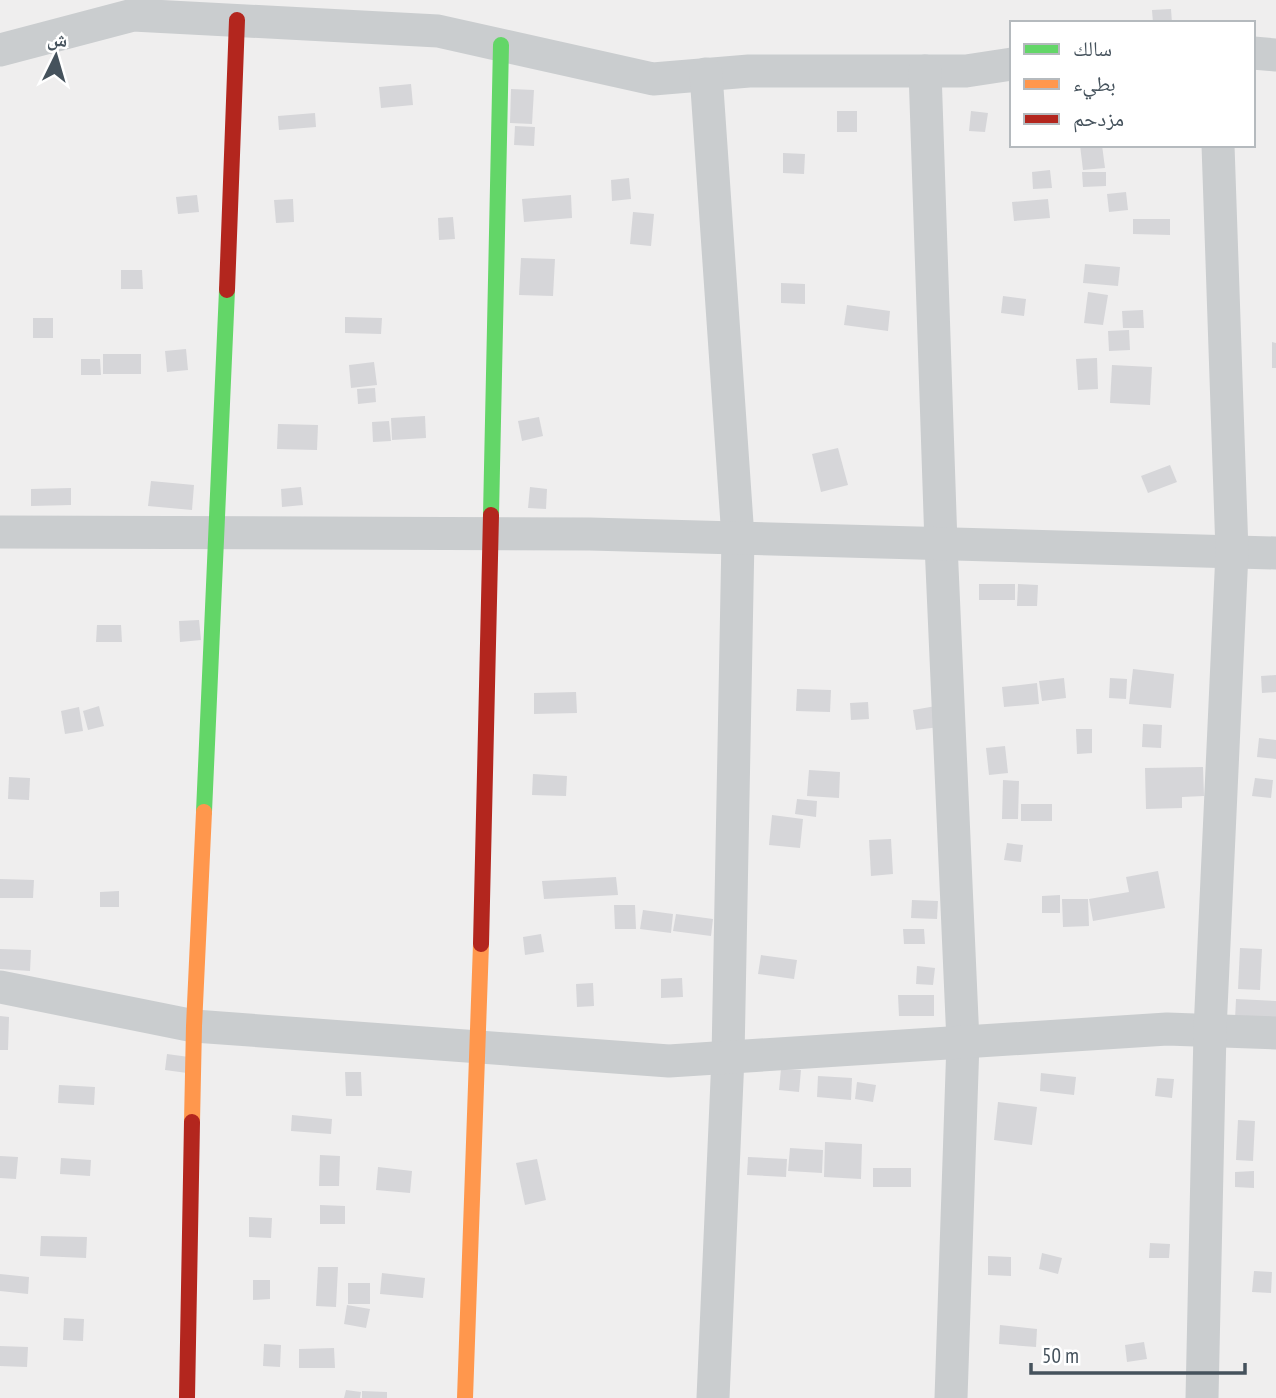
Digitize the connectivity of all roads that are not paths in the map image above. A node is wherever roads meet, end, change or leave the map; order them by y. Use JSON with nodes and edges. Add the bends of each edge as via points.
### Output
{"nodes":[{"id":1,"x":237,"y":20,"type":"junction"},
{"id":2,"x":501,"y":45,"type":"junction"},
{"id":3,"x":0,"y":50,"type":"edge"},
{"id":4,"x":1255,"y":53,"type":"edge"},
{"id":5,"x":1276,"y":55,"type":"edge"},
{"id":6,"x":1010,"y":64,"type":"edge"},
{"id":7,"x":925,"y":71,"type":"junction"},
{"id":8,"x":706,"y":74,"type":"junction"},
{"id":9,"x":1218,"y":147,"type":"edge"},
{"id":10,"x":0,"y":532,"type":"edge"},
{"id":11,"x":218,"y":533,"type":"junction"},
{"id":12,"x":489,"y":534,"type":"junction"},
{"id":13,"x":738,"y":538,"type":"junction"},
{"id":14,"x":941,"y":544,"type":"junction"},
{"id":15,"x":1232,"y":552,"type":"junction"},
{"id":16,"x":1276,"y":553,"type":"edge"},
{"id":17,"x":0,"y":987,"type":"edge"},
{"id":18,"x":194,"y":1026,"type":"junction"},
{"id":19,"x":1210,"y":1031,"type":"junction"},
{"id":20,"x":1276,"y":1033,"type":"edge"},
{"id":21,"x":963,"y":1042,"type":"junction"},
{"id":22,"x":479,"y":1047,"type":"junction"},
{"id":23,"x":728,"y":1057,"type":"junction"},
{"id":24,"x":187,"y":1398,"type":"edge"},
{"id":25,"x":465,"y":1398,"type":"edge"},
{"id":26,"x":713,"y":1398,"type":"edge"},
{"id":27,"x":951,"y":1398,"type":"edge"},
{"id":28,"x":1202,"y":1398,"type":"edge"}],
"edges":[{"from":1,"to":2,"type":"street","via":[[438,31]]},
{"from":1,"to":3,"type":"street","via":[[133,15]]},
{"from":1,"to":11,"type":"street"},
{"from":2,"to":8,"type":"street","via":[[653,79]]},
{"from":2,"to":12,"type":"street"},
{"from":4,"to":5,"type":"street"},
{"from":6,"to":7,"type":"street"},
{"from":7,"to":8,"type":"street"},
{"from":7,"to":14,"type":"street"},
{"from":8,"to":13,"type":"street"},
{"from":9,"to":15,"type":"street"},
{"from":10,"to":11,"type":"street"},
{"from":11,"to":12,"type":"street"},
{"from":11,"to":18,"type":"street"},
{"from":12,"to":13,"type":"street"},
{"from":12,"to":22,"type":"street"},
{"from":13,"to":14,"type":"street"},
{"from":13,"to":23,"type":"street"},
{"from":14,"to":15,"type":"street"},
{"from":14,"to":21,"type":"street"},
{"from":15,"to":16,"type":"street"},
{"from":15,"to":19,"type":"street"},
{"from":17,"to":18,"type":"street"},
{"from":18,"to":22,"type":"street"},
{"from":18,"to":24,"type":"street"},
{"from":19,"to":20,"type":"street"},
{"from":19,"to":21,"type":"street","via":[[1167,1029]]},
{"from":19,"to":28,"type":"street"},
{"from":21,"to":23,"type":"street"},
{"from":21,"to":27,"type":"street"},
{"from":22,"to":23,"type":"street","via":[[669,1061]]},
{"from":22,"to":25,"type":"street"},
{"from":23,"to":26,"type":"street"}]}
